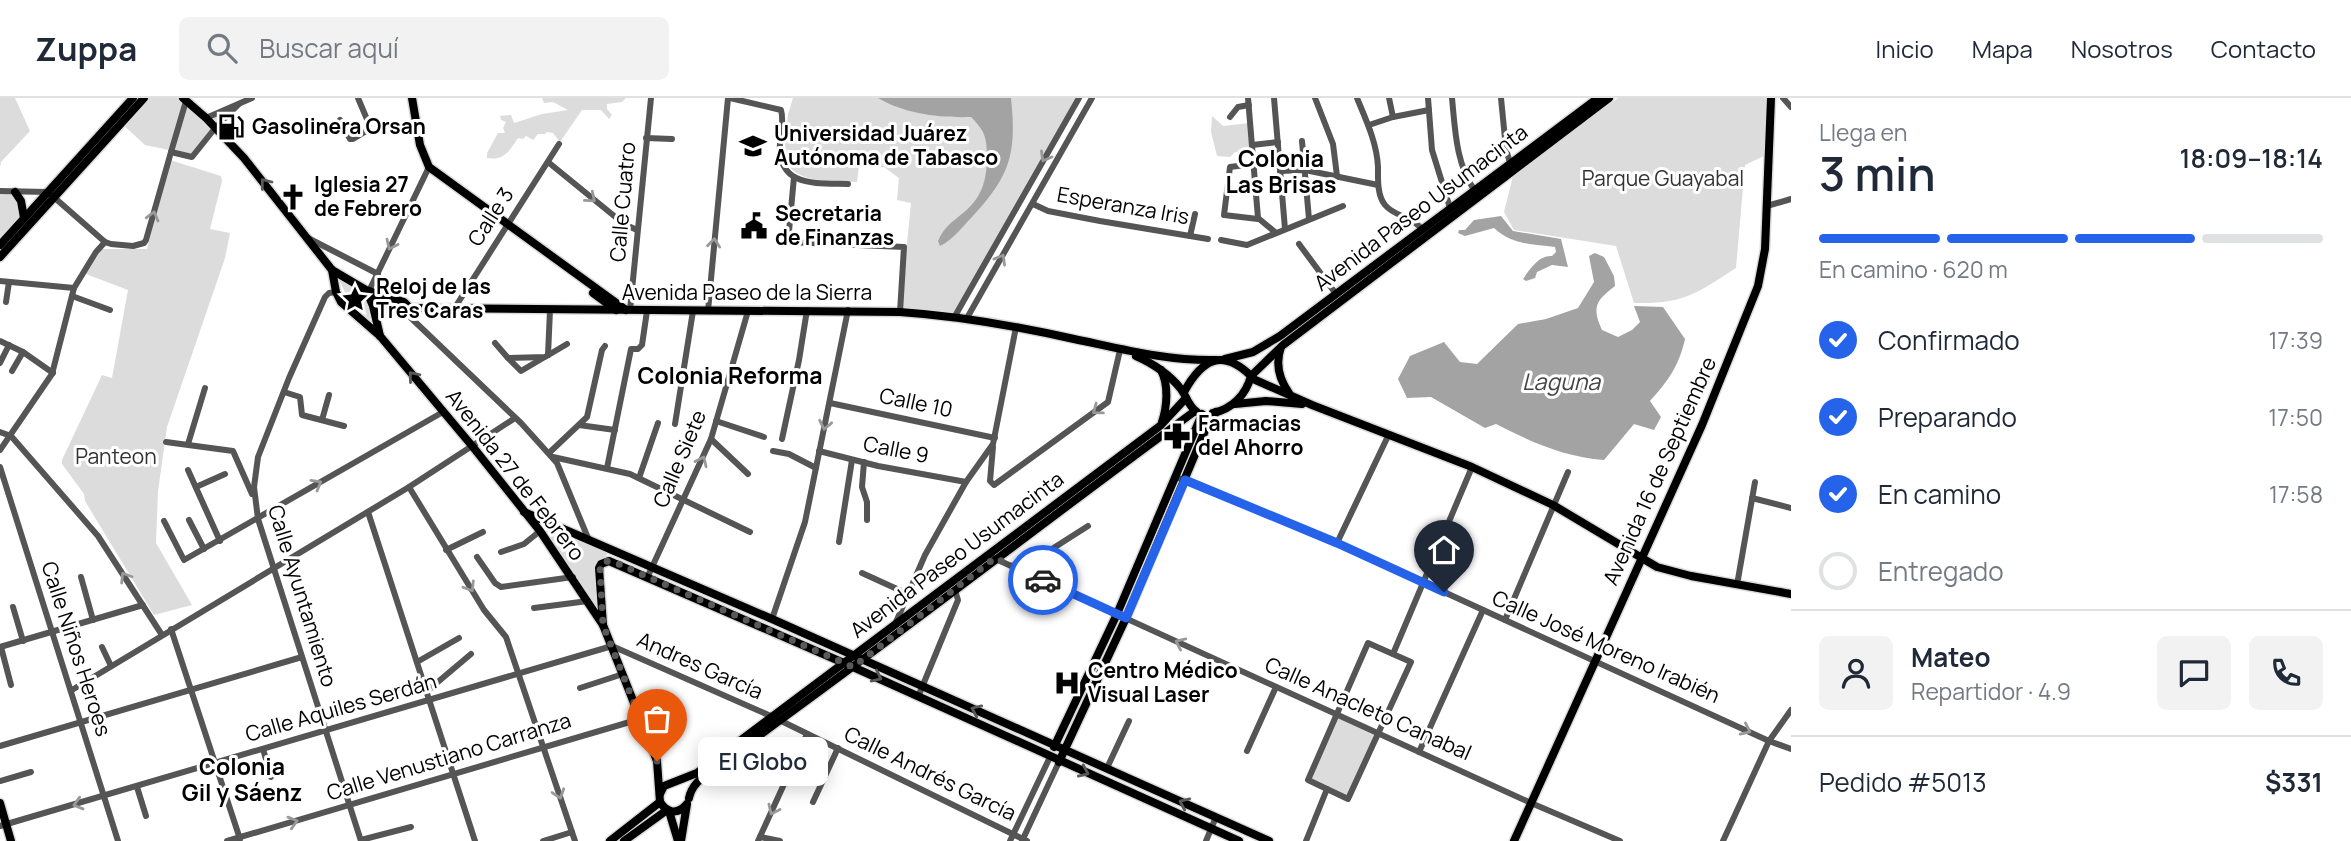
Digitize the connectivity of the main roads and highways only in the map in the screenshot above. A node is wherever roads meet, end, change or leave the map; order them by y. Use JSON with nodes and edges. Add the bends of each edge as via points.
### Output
{"nodes":[{"id":1,"x":133,"y":98,"type":"edge"},
{"id":2,"x":144,"y":98,"type":"edge"},
{"id":3,"x":410,"y":98,"type":"edge"},
{"id":4,"x":1598,"y":98,"type":"edge"},
{"id":5,"x":1609,"y":98,"type":"edge"},
{"id":6,"x":185,"y":99,"type":"edge"},
{"id":7,"x":1773,"y":99,"type":"edge"},
{"id":8,"x":15,"y":192,"type":"road end"},
{"id":9,"x":51,"y":194,"type":"junction"},
{"id":10,"x":24,"y":218,"type":"junction"},
{"id":11,"x":506,"y":225,"type":"junction"},
{"id":12,"x":0,"y":245,"type":"edge"},
{"id":13,"x":0,"y":257,"type":"edge"},
{"id":14,"x":332,"y":270,"type":"junction"},
{"id":15,"x":367,"y":291,"type":"junction"},
{"id":16,"x":410,"y":308,"type":"junction"},
{"id":17,"x":616,"y":310,"type":"junction"},
{"id":18,"x":628,"y":310,"type":"junction"},
{"id":19,"x":391,"y":312,"type":"junction"},
{"id":20,"x":378,"y":326,"type":"junction"},
{"id":21,"x":380,"y":336,"type":"junction"},
{"id":22,"x":1283,"y":345,"type":"junction"},
{"id":23,"x":1125,"y":351,"type":"junction"},
{"id":24,"x":1221,"y":359,"type":"junction"},
{"id":25,"x":1159,"y":368,"type":"junction"},
{"id":26,"x":1251,"y":377,"type":"junction"},
{"id":27,"x":1185,"y":395,"type":"junction"},
{"id":28,"x":1292,"y":396,"type":"junction"},
{"id":29,"x":1312,"y":405,"type":"junction"},
{"id":30,"x":1232,"y":406,"type":"junction"},
{"id":31,"x":1198,"y":412,"type":"junction"},
{"id":32,"x":1216,"y":412,"type":"junction"},
{"id":33,"x":1158,"y":427,"type":"junction"},
{"id":34,"x":1181,"y":478,"type":"junction"},
{"id":35,"x":524,"y":512,"type":"junction"},
{"id":36,"x":991,"y":556,"type":"junction"},
{"id":37,"x":1641,"y":559,"type":"junction"},
{"id":38,"x":1791,"y":594,"type":"edge"},
{"id":39,"x":1122,"y":616,"type":"junction"},
{"id":40,"x":603,"y":625,"type":"junction"},
{"id":41,"x":858,"y":657,"type":"junction"},
{"id":42,"x":844,"y":662,"type":"junction"},
{"id":43,"x":853,"y":667,"type":"junction"},
{"id":44,"x":777,"y":719,"type":"junction"},
{"id":45,"x":1055,"y":745,"type":"junction"},
{"id":46,"x":1065,"y":750,"type":"junction"},
{"id":47,"x":1050,"y":757,"type":"junction"},
{"id":48,"x":657,"y":761,"type":"junction"},
{"id":49,"x":1059,"y":762,"type":"junction"},
{"id":50,"x":675,"y":782,"type":"junction"},
{"id":51,"x":660,"y":798,"type":"junction"},
{"id":52,"x":688,"y":802,"type":"junction"},
{"id":53,"x":0,"y":803,"type":"edge"},
{"id":54,"x":668,"y":811,"type":"junction"},
{"id":55,"x":3,"y":825,"type":"edge"},
{"id":56,"x":11,"y":841,"type":"edge"},
{"id":57,"x":610,"y":841,"type":"edge"},
{"id":58,"x":624,"y":841,"type":"edge"},
{"id":59,"x":680,"y":841,"type":"edge"},
{"id":60,"x":1239,"y":841,"type":"edge"},
{"id":61,"x":1269,"y":841,"type":"edge"},
{"id":62,"x":1514,"y":841,"type":"edge"}],
"edges":[{"from":1,"to":9,"type":"main road"},
{"from":2,"to":9,"type":"main road"},
{"from":3,"to":11,"type":"main road","via":[[417,153],[428,170]]},
{"from":4,"to":24,"type":"main road","name":"Avenida Paseo Usumacinta","via":[[1266,346]]},
{"from":5,"to":22,"type":"main road","name":"Avenida Paseo Usumacinta"},
{"from":14,"to":6,"type":"main road","one_way":true,"via":[[252,167]]},
{"from":7,"to":37,"type":"main road","name":"Avenida 16 de Septiembre","via":[[1765,249],[1758,286]]},
{"from":8,"to":10,"type":"main road"},
{"from":9,"to":10,"type":"main road"},
{"from":9,"to":13,"type":"main road"},
{"from":10,"to":12,"type":"main road"},
{"from":11,"to":17,"type":"main road"},
{"from":11,"to":18,"type":"main road"},
{"from":14,"to":15,"type":"main road"},
{"from":14,"to":21,"type":"main road","name":"Avenida 27 de Febrero","via":[[335,292]]},
{"from":15,"to":16,"type":"main road","name":"Avenida Paseo de la Sierra"},
{"from":15,"to":19,"type":"main road"},
{"from":15,"to":20,"type":"main road","name":"Avenida 27 de Febrero"},
{"from":16,"to":17,"type":"main road","name":"Avenida Paseo de la Sierra"},
{"from":16,"to":19,"type":"main road"},
{"from":17,"to":18,"type":"main road","name":"Avenida Paseo de la Sierra"},
{"from":18,"to":23,"type":"main road","name":"Avenida Paseo de la Sierra","via":[[848,310],[954,316]]},
{"from":19,"to":20,"type":"main road"},
{"from":20,"to":21,"type":"main road","name":"Avenida 27 de Febrero"},
{"from":35,"to":21,"type":"main road","name":"Avenida 27 de Febrero","one_way":true},
{"from":22,"to":26,"type":"main road","name":"Avenida Paseo Usumacinta"},
{"from":22,"to":28,"type":"main road","via":[[1278,368]]},
{"from":23,"to":24,"type":"main road","name":"Avenida Paseo de la Sierra"},
{"from":23,"to":25,"type":"main road","name":"Avenida Paseo de la Sierra"},
{"from":24,"to":26,"type":"main road","via":[[1239,365]]},
{"from":24,"to":27,"type":"main road","via":[[1194,376]]},
{"from":25,"to":27,"type":"main road","name":"Avenida Paseo de la Sierra"},
{"from":25,"to":33,"type":"main road","via":[[1166,402]]},
{"from":26,"to":28,"type":"main road"},
{"from":26,"to":30,"type":"main road"},
{"from":27,"to":31,"type":"main road"},
{"from":27,"to":33,"type":"main road","name":"Avenida Paseo Usumacinta"},
{"from":28,"to":29,"type":"main road"},
{"from":29,"to":30,"type":"main road","via":[[1248,401]]},
{"from":29,"to":37,"type":"main road","via":[[1472,467],[1553,505]]},
{"from":30,"to":32,"type":"main road"},
{"from":31,"to":32,"type":"main road"},
{"from":31,"to":34,"type":"main road"},
{"from":31,"to":36,"type":"main road","name":"Avenida Paseo Usumacinta"},
{"from":32,"to":34,"type":"main road"},
{"from":33,"to":36,"type":"main road","name":"Avenida Paseo Usumacinta"},
{"from":34,"to":39,"type":"main road"},
{"from":35,"to":40,"type":"main road","name":"Avenida 27 de Febrero"},
{"from":35,"to":41,"type":"main road"},
{"from":36,"to":41,"type":"main road","name":"Avenida Paseo Usumacinta","via":[[895,624]]},
{"from":36,"to":41,"type":"main road","name":"Avenida Paseo Usumacinta","via":[[955,590]]},
{"from":37,"to":38,"type":"main road","via":[[1676,573]]},
{"from":37,"to":62,"type":"main road","name":"Avenida 16 de Septiembre"},
{"from":39,"to":45,"type":"main road"},
{"from":39,"to":46,"type":"main road"},
{"from":40,"to":42,"type":"main road","via":[[601,564],[605,561]]},
{"from":40,"to":48,"type":"main road","name":"Avenida 27 de Febrero"},
{"from":41,"to":42,"type":"main road","name":"Avenida Paseo Usumacinta"},
{"from":41,"to":43,"type":"main road","name":"Avenida Paseo Usumacinta"},
{"from":45,"to":41,"type":"main road","one_way":true},
{"from":42,"to":43,"type":"main road"},
{"from":42,"to":44,"type":"main road","name":"Avenida Paseo Usumacinta"},
{"from":43,"to":44,"type":"main road","name":"Avenida Paseo Usumacinta"},
{"from":43,"to":47,"type":"main road","one_way":true},
{"from":44,"to":50,"type":"main road","name":"Avenida Paseo Usumacinta","via":[[697,773]]},
{"from":44,"to":52,"type":"main road","name":"Avenida Paseo Usumacinta","via":[[697,782]]},
{"from":45,"to":46,"type":"main road"},
{"from":45,"to":47,"type":"main road"},
{"from":46,"to":49,"type":"main road"},
{"from":61,"to":46,"type":"main road","one_way":true},
{"from":47,"to":49,"type":"main road"},
{"from":48,"to":50,"type":"main road","name":"Avenida 27 de Febrero"},
{"from":48,"to":51,"type":"main road","name":"Avenida 27 de Febrero"},
{"from":49,"to":60,"type":"main road","one_way":true},
{"from":50,"to":51,"type":"main road","name":"Avenida Paseo Usumacinta","via":[[664,786]]},
{"from":50,"to":52,"type":"main road","via":[[686,788]]},
{"from":51,"to":54,"type":"main road"},
{"from":51,"to":57,"type":"main road","name":"Avenida Paseo Usumacinta"},
{"from":52,"to":54,"type":"main road","via":[[677,812]]},
{"from":52,"to":59,"type":"main road"},
{"from":53,"to":55,"type":"main road"},
{"from":54,"to":58,"type":"main road"},
{"from":54,"to":59,"type":"main road"},
{"from":55,"to":56,"type":"main road"}]}
